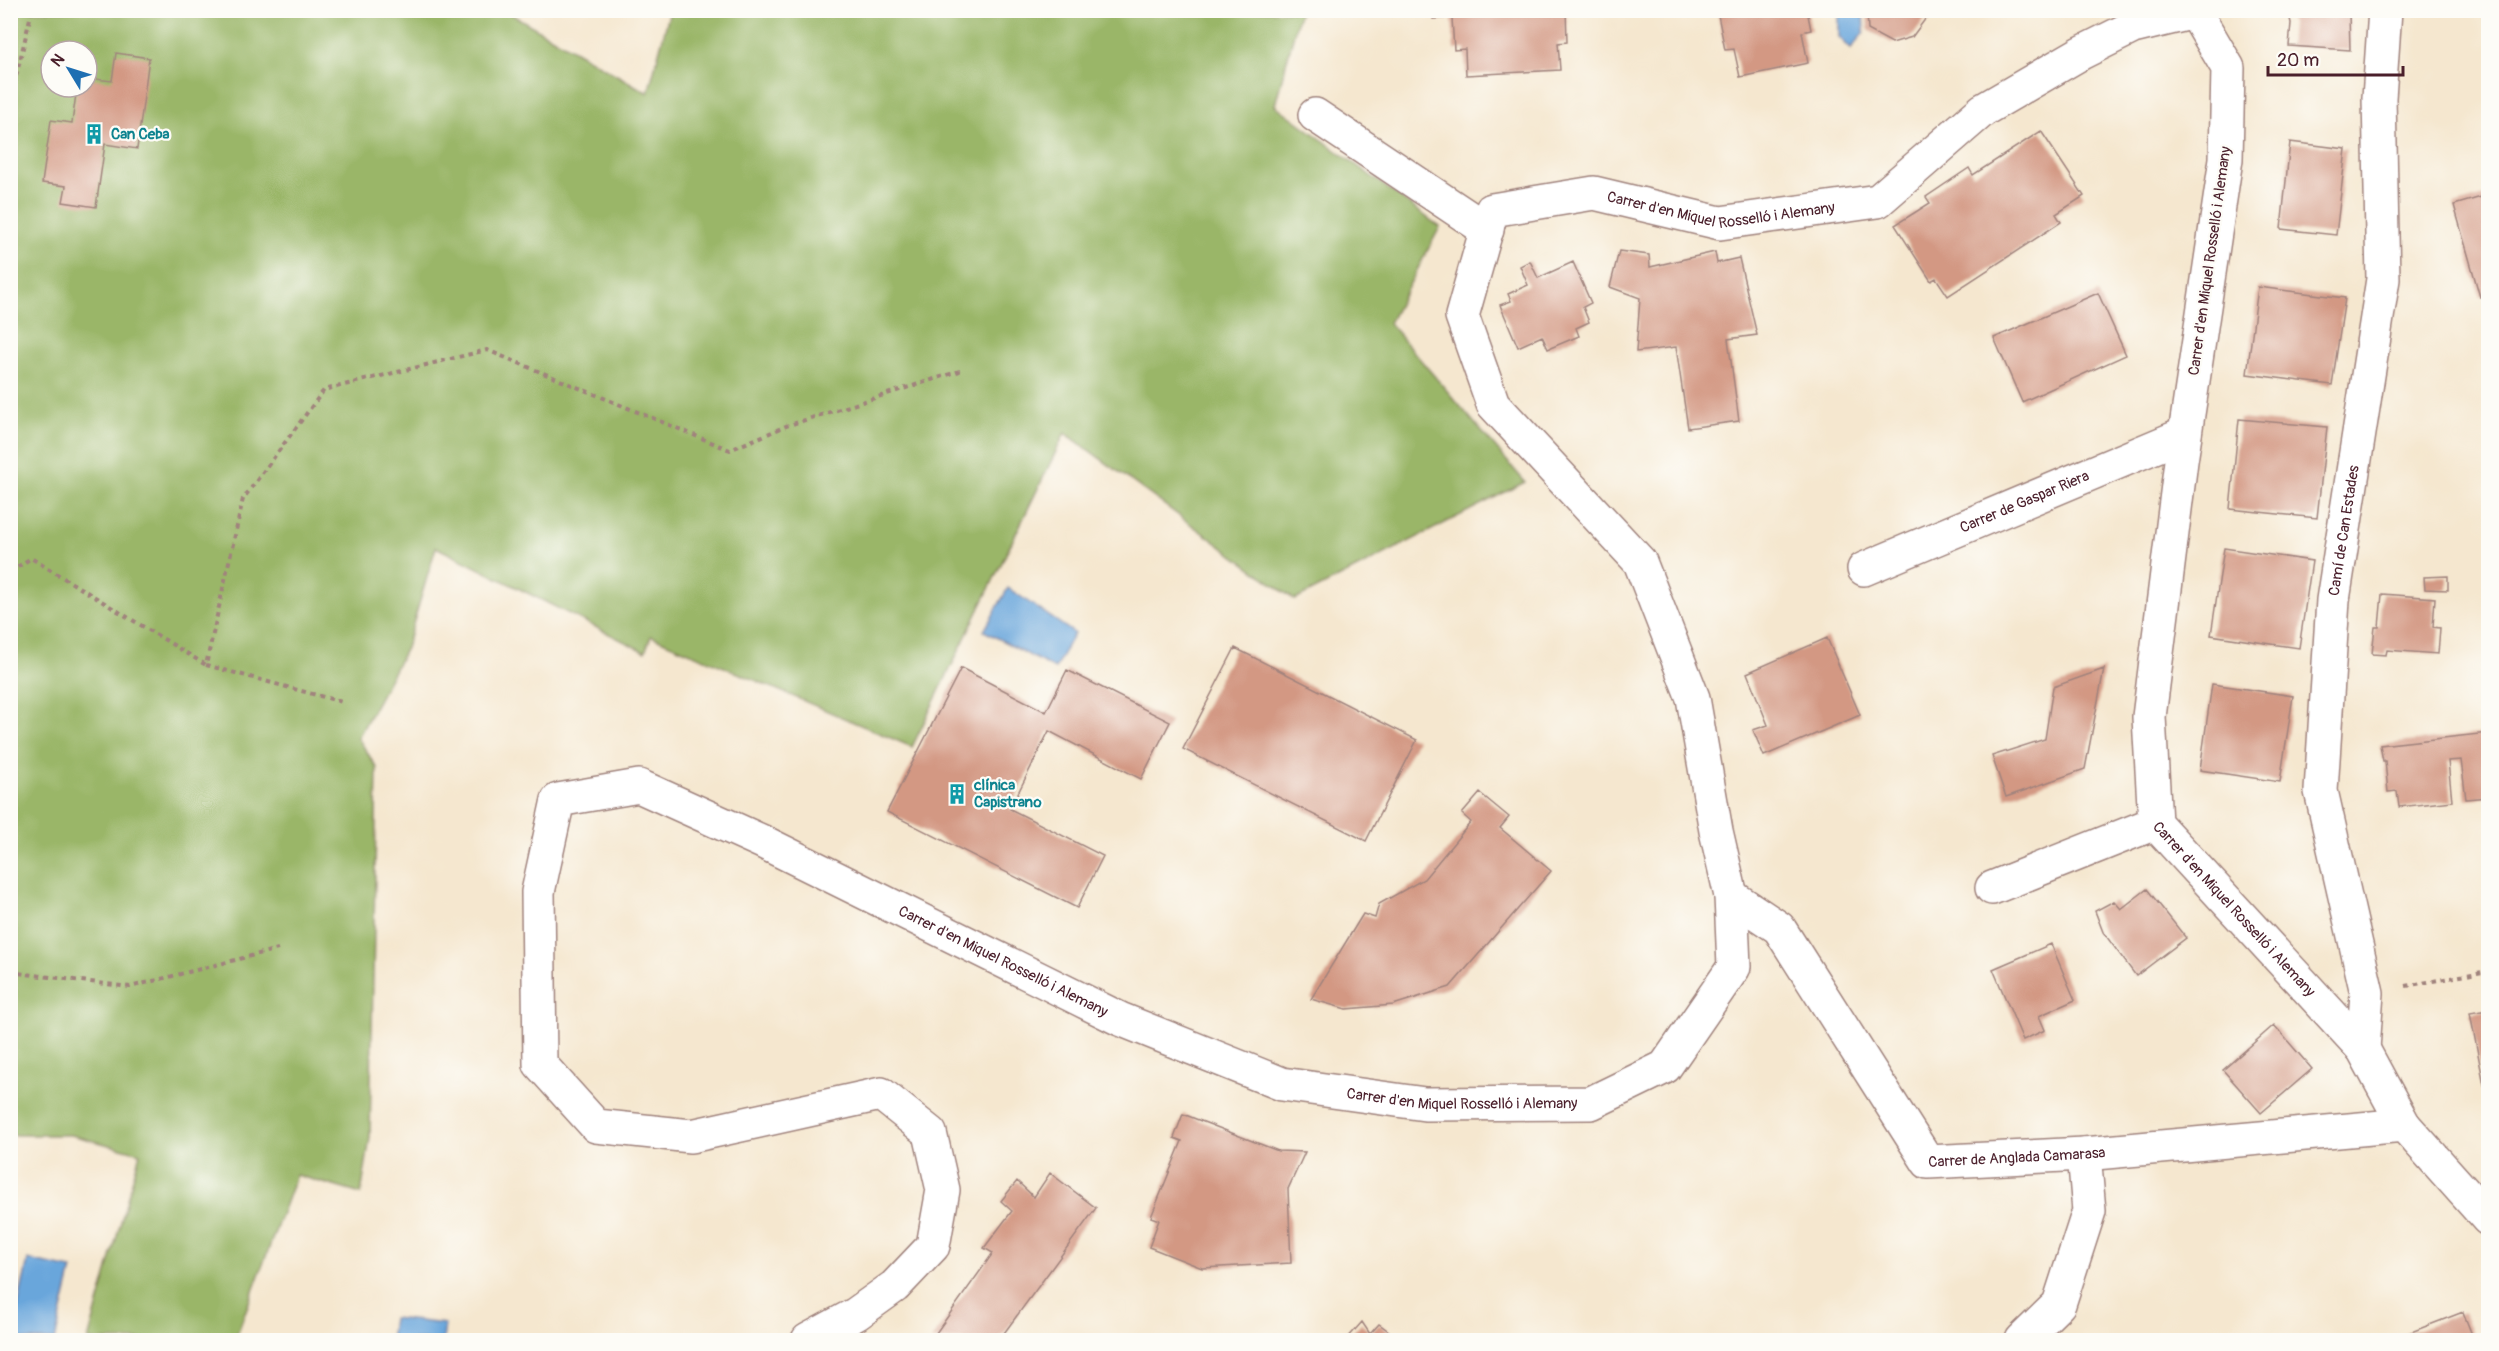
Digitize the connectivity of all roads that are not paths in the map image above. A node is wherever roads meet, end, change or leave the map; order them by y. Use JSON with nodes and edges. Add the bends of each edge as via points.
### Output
{"nodes":[{"id":1,"x":2385,"y":10,"type":"edge"},
{"id":2,"x":1315,"y":115,"type":"dead end"},
{"id":3,"x":1487,"y":230,"type":"junction"},
{"id":4,"x":2186,"y":434,"type":"junction"},
{"id":5,"x":1864,"y":569,"type":"dead end"},
{"id":6,"x":2155,"y":823,"type":"junction"},
{"id":7,"x":1992,"y":888,"type":"dead end"},
{"id":8,"x":1731,"y":896,"type":"junction"},
{"id":9,"x":2363,"y":1048,"type":"junction"},
{"id":10,"x":2404,"y":1125,"type":"junction"},
{"id":11,"x":2084,"y":1154,"type":"junction"},
{"id":12,"x":2488,"y":1219,"type":"edge"},
{"id":13,"x":808,"y":1341,"type":"edge"},
{"id":14,"x":2022,"y":1341,"type":"edge"}],
"edges":[{"from":1,"to":9,"type":"street","name":"Camí de Can Estades","via":[[2379,98],[2383,279],[2333,600],[2321,790],[2367,993]]},
{"from":2,"to":3,"type":"street"},
{"from":3,"to":4,"type":"street","name":"Carrer d'en Miquel Rosselló i Alemany","via":[[1492,210],[1594,193],[1720,223],[1878,201],[1983,110],[2133,27],[2195,12],[2228,68],[2226,148]]},
{"from":3,"to":8,"type":"street","name":"Carrer d'en Miquel Rosselló i Alemany","via":[[1462,316],[1493,404],[1641,562],[1693,698]]},
{"from":4,"to":5,"type":"street","name":"Carrer de Gaspar Riera"},
{"from":4,"to":6,"type":"street","name":"Carrer d'en Miquel Rosselló i Alemany","via":[[2149,717]]},
{"from":6,"to":7,"type":"street"},
{"from":6,"to":9,"type":"street","name":"Carrer d'en Miquel Rosselló i Alemany"},
{"from":8,"to":11,"type":"street","name":"Carrer de Anglada Camarasa","via":[[1779,928],[1928,1162]]},
{"from":8,"to":13,"type":"street","name":"Carrer d'en Miquel Rosselló i Alemany","via":[[1734,967],[1665,1067],[1591,1103],[1425,1104],[1282,1084],[1120,1019],[763,842],[639,786],[558,800],[538,892],[540,1064],[596,1126],[691,1136],[881,1094],[930,1133],[943,1190],[933,1246],[895,1286]]},
{"from":9,"to":10,"type":"street","name":"Carrer d'en Miquel Rosselló i Alemany"},
{"from":10,"to":11,"type":"street","name":"Carrer de Anglada Camarasa"},
{"from":10,"to":12,"type":"street","name":"Carrer d'en Miquel Rosselló i Alemany"},
{"from":11,"to":14,"type":"street","via":[[2089,1211],[2059,1304]]}]}
